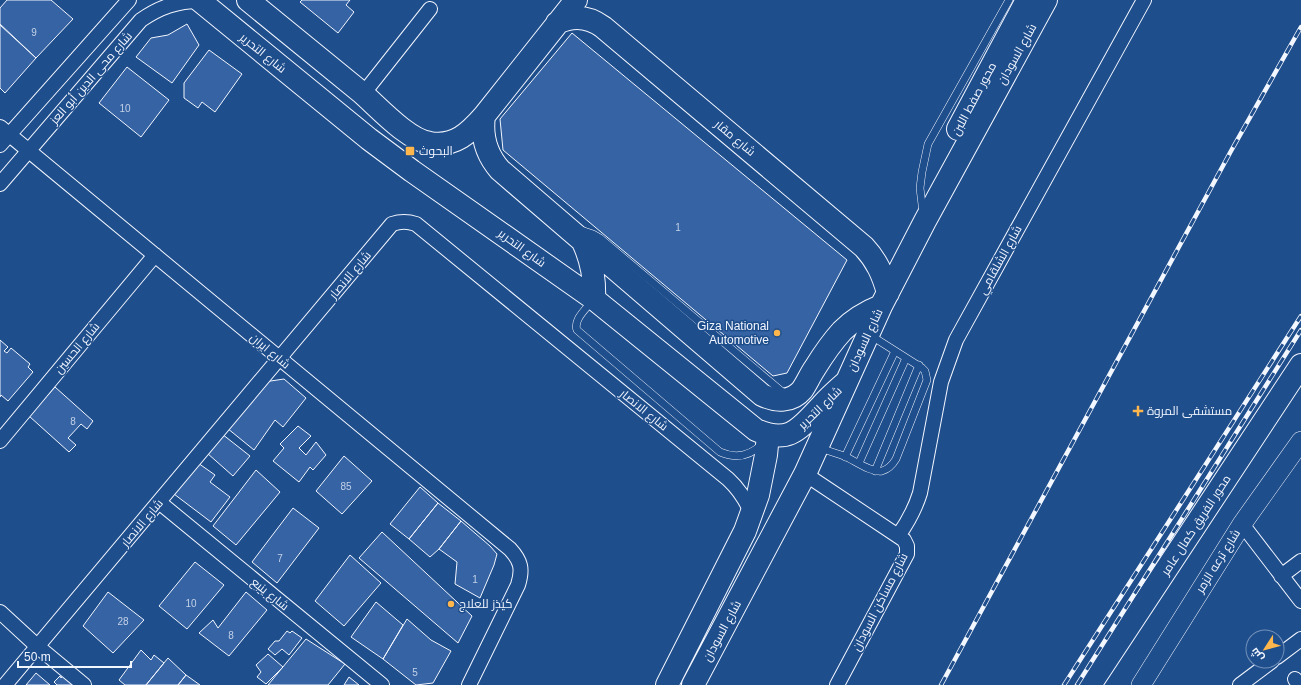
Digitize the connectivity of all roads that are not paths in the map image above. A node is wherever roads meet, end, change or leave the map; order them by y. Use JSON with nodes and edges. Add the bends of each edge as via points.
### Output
{"nodes":[{"id":1,"x":129,"y":0,"type":"edge"},
{"id":2,"x":200,"y":0,"type":"edge"},
{"id":3,"x":248,"y":0,"type":"edge"},
{"id":4,"x":576,"y":0,"type":"edge"},
{"id":5,"x":1009,"y":0,"type":"edge"},
{"id":6,"x":1027,"y":0,"type":"edge"},
{"id":7,"x":1046,"y":0,"type":"edge"},
{"id":8,"x":1144,"y":0,"type":"edge"},
{"id":9,"x":430,"y":8,"type":"dead end"},
{"id":10,"x":556,"y":23,"type":"junction"},
{"id":11,"x":363,"y":94,"type":"junction"},
{"id":12,"x":484,"y":116,"type":"junction"},
{"id":13,"x":4,"y":131,"type":"edge"},
{"id":14,"x":406,"y":132,"type":"junction"},
{"id":15,"x":0,"y":145,"type":"edge"},
{"id":16,"x":28,"y":150,"type":"junction"},
{"id":17,"x":412,"y":171,"type":"junction"},
{"id":18,"x":0,"y":184,"type":"edge"},
{"id":19,"x":936,"y":201,"type":"junction"},
{"id":20,"x":925,"y":221,"type":"junction"},
{"id":21,"x":576,"y":235,"type":"junction"},
{"id":22,"x":155,"y":255,"type":"junction"},
{"id":23,"x":594,"y":299,"type":"junction"},
{"id":24,"x":885,"y":300,"type":"junction"},
{"id":25,"x":868,"y":334,"type":"junction"},
{"id":26,"x":895,"y":351,"type":"junction"},
{"id":27,"x":280,"y":358,"type":"junction"},
{"id":28,"x":906,"y":358,"type":"junction"},
{"id":29,"x":919,"y":365,"type":"junction"},
{"id":30,"x":1301,"y":365,"type":"edge"},
{"id":31,"x":845,"y":383,"type":"junction"},
{"id":32,"x":1301,"y":391,"type":"edge"},
{"id":33,"x":796,"y":394,"type":"junction"},
{"id":34,"x":768,"y":435,"type":"junction"},
{"id":35,"x":0,"y":441,"type":"edge"},
{"id":36,"x":1301,"y":441,"type":"edge"},
{"id":37,"x":818,"y":447,"type":"junction"},
{"id":38,"x":845,"y":457,"type":"junction"},
{"id":39,"x":859,"y":463,"type":"junction"},
{"id":40,"x":875,"y":471,"type":"junction"},
{"id":41,"x":805,"y":474,"type":"junction"},
{"id":42,"x":159,"y":502,"type":"junction"},
{"id":43,"x":752,"y":514,"type":"junction"},
{"id":44,"x":1242,"y":524,"type":"junction"},
{"id":45,"x":898,"y":536,"type":"junction"},
{"id":46,"x":1301,"y":561,"type":"edge"},
{"id":47,"x":1281,"y":576,"type":"junction"},
{"id":48,"x":1301,"y":601,"type":"edge"},
{"id":49,"x":0,"y":612,"type":"edge"},
{"id":50,"x":1301,"y":639,"type":"edge"},
{"id":51,"x":37,"y":646,"type":"junction"},
{"id":52,"x":1285,"y":651,"type":"edge"},
{"id":53,"x":1261,"y":669,"type":"edge"},
{"id":54,"x":5,"y":685,"type":"edge"},
{"id":55,"x":84,"y":685,"type":"edge"},
{"id":56,"x":382,"y":685,"type":"edge"},
{"id":57,"x":469,"y":685,"type":"edge"},
{"id":58,"x":667,"y":685,"type":"edge"},
{"id":59,"x":693,"y":685,"type":"edge"},
{"id":60,"x":837,"y":685,"type":"edge"},
{"id":61,"x":1090,"y":685,"type":"edge"},
{"id":62,"x":1107,"y":685,"type":"edge"},
{"id":63,"x":1141,"y":685,"type":"edge"},
{"id":64,"x":1240,"y":685,"type":"edge"}],
"edges":[{"from":1,"to":13,"type":"street","name":"شارع محى الدين أبو العز"},
{"from":2,"to":16,"type":"street","name":"شارع محى الدين أبو العز","via":[[175,3],[141,20]]},
{"from":2,"to":17,"type":"main road","name":"شارع التحرير","via":[[369,139]]},
{"from":3,"to":11,"type":"main road"},
{"from":4,"to":10,"type":"main road"},
{"from":5,"to":20,"type":"lane","via":[[928,144],[920,188]]},
{"from":6,"to":19,"type":"main road","name":"محور صفط اللبن","via":[[939,165],[935,183]]},
{"from":7,"to":19,"type":"main road","name":"شارع السودان"},
{"from":8,"to":45,"type":"street","name":"شارع الشلقامي","via":[[956,340],[941,382],[920,493]]},
{"from":9,"to":11,"type":"street"},
{"from":10,"to":12,"type":"main road"},
{"from":10,"to":24,"type":"main road","name":"شارع مقار","via":[[580,17],[603,26],[864,246],[880,269]]},
{"from":11,"to":14,"type":"main road"},
{"from":12,"to":14,"type":"main road","via":[[465,136],[441,144],[417,139]]},
{"from":12,"to":21,"type":"main road","via":[[485,145],[500,170]]},
{"from":13,"to":15,"type":"street","name":"شارع محى الدين أبو العز"},
{"from":13,"to":16,"type":"street","name":"شارع ايران"},
{"from":14,"to":17,"type":"main road","via":[[425,162],[423,168]]},
{"from":16,"to":18,"type":"street","name":"شارع محى الدين أبو العز"},
{"from":16,"to":22,"type":"street","name":"شارع ايران"},
{"from":17,"to":23,"type":"main road","name":"شارع التحرير"},
{"from":19,"to":20,"type":"main road","name":"شارع السودان"},
{"from":20,"to":24,"type":"main road","name":"شارع السودان"},
{"from":21,"to":23,"type":"main road","via":[[592,266]]},
{"from":21,"to":33,"type":"main road","via":[[642,283],[707,338],[762,395],[776,400]]},
{"from":22,"to":27,"type":"street","name":"شارع ايران"},
{"from":22,"to":35,"type":"street","name":"شارع الحسين"},
{"from":23,"to":34,"type":"main road","name":"شارع التحرير","via":[[747,423]]},
{"from":23,"to":34,"type":"lane","via":[[577,321],[577,330],[720,452],[729,456],[746,454],[759,447]]},
{"from":24,"to":25,"type":"main road","name":"شارع السودان"},
{"from":24,"to":33,"type":"main road","via":[[842,330]]},
{"from":25,"to":26,"type":"lane"},
{"from":25,"to":31,"type":"main road","name":"شارع السودان"},
{"from":26,"to":28,"type":"lane"},
{"from":26,"to":38,"type":"lane"},
{"from":27,"to":42,"type":"street","name":"شارع الانصار"},
{"from":27,"to":43,"type":"street","name":"شارع الانصار","via":[[392,224],[410,222],[416,224],[728,478],[742,494]]},
{"from":27,"to":57,"type":"street","name":"شارع ايران","via":[[516,556],[521,575],[518,585]]},
{"from":28,"to":29,"type":"lane"},
{"from":28,"to":39,"type":"lane"},
{"from":29,"to":40,"type":"lane"},
{"from":29,"to":40,"type":"lane","via":[[925,371],[927,380],[896,459],[888,468]]},
{"from":30,"to":61,"type":"main road","name":"محور الفريق كمال عامر"},
{"from":31,"to":33,"type":"main road","via":[[823,383]]},
{"from":31,"to":34,"type":"main road","name":"شارع التحرير","via":[[793,433],[781,436]]},
{"from":31,"to":37,"type":"main road","name":"شارع السودان"},
{"from":32,"to":62,"type":"main road","name":"محور الفريق كمال عامر"},
{"from":34,"to":43,"type":"main road","name":"شارع السودان","via":[[762,475]]},
{"from":36,"to":44,"type":"main road","name":"شارع ترعه الزمر"},
{"from":37,"to":38,"type":"lane"},
{"from":37,"to":41,"type":"main road","name":"شارع السودان"},
{"from":38,"to":39,"type":"lane"},
{"from":39,"to":40,"type":"lane"},
{"from":41,"to":45,"type":"street","name":"شارع مساكن السودان"},
{"from":41,"to":59,"type":"main road","name":"شارع السودان"},
{"from":42,"to":51,"type":"street","name":"شارع الانصار"},
{"from":42,"to":56,"type":"street","name":"شارع ينبع"},
{"from":43,"to":58,"type":"main road","name":"شارع السودان"},
{"from":44,"to":47,"type":"street"},
{"from":44,"to":63,"type":"main road","name":"شارع ترعه الزمر"},
{"from":45,"to":60,"type":"street","name":"شارع مساكن السودان","via":[[908,546],[907,554]]},
{"from":46,"to":47,"type":"street"},
{"from":47,"to":48,"type":"street"},
{"from":49,"to":51,"type":"street"},
{"from":50,"to":52,"type":"street"},
{"from":51,"to":54,"type":"street","name":"شارع الانصار"},
{"from":51,"to":55,"type":"street"},
{"from":53,"to":64,"type":"street"}]}
